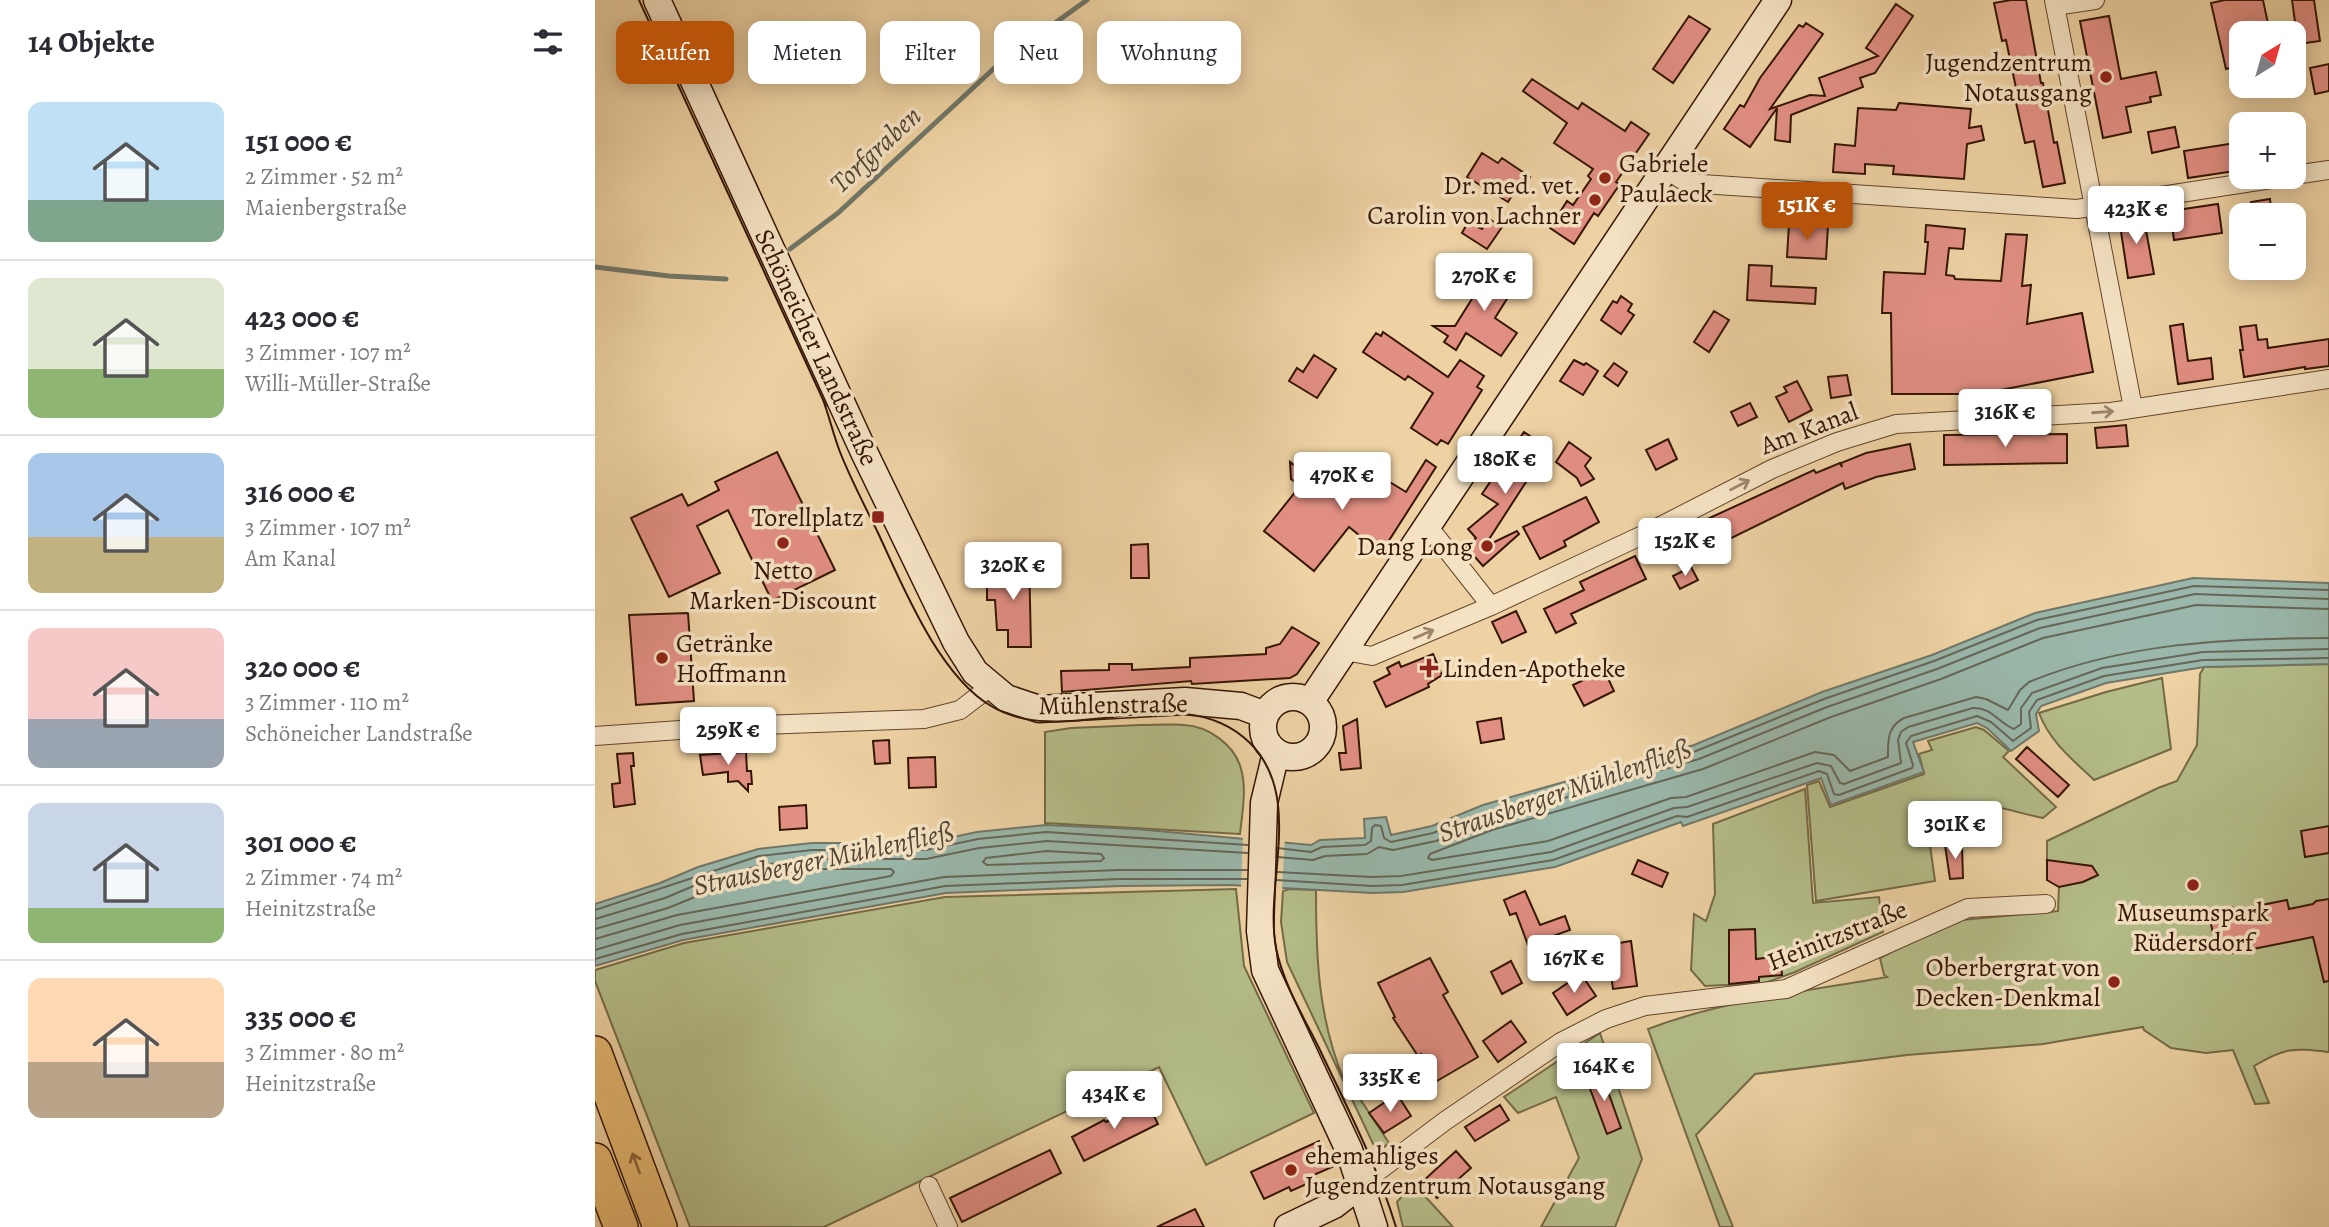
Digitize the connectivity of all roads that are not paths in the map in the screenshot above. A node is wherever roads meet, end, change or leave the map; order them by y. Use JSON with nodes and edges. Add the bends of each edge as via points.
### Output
{"nodes":[{"id":1,"x":657,"y":0,"type":"edge"},
{"id":2,"x":1778,"y":0,"type":"edge"},
{"id":3,"x":2095,"y":0,"type":"edge"},
{"id":4,"x":2054,"y":3,"type":"edge"},
{"id":5,"x":1665,"y":169,"type":"junction"},
{"id":6,"x":2329,"y":170,"type":"edge"},
{"id":7,"x":2306,"y":173,"type":"edge"},
{"id":8,"x":2229,"y":185,"type":"edge"},
{"id":9,"x":2094,"y":206,"type":"junction"},
{"id":10,"x":2329,"y":379,"type":"edge"},
{"id":11,"x":2133,"y":408,"type":"junction"},
{"id":12,"x":1428,"y":526,"type":"junction"},
{"id":13,"x":1491,"y":606,"type":"junction"},
{"id":14,"x":1344,"y":651,"type":"junction"},
{"id":15,"x":991,"y":687,"type":"junction"},
{"id":16,"x":1310,"y":702,"type":"junction"},
{"id":17,"x":1265,"y":715,"type":"junction"},
{"id":18,"x":595,"y":736,"type":"edge"},
{"id":19,"x":1276,"y":752,"type":"junction"},
{"id":20,"x":2046,"y":904,"type":"dead end"},
{"id":21,"x":595,"y":1053,"type":"edge"},
{"id":22,"x":595,"y":1160,"type":"edge"},
{"id":23,"x":1361,"y":1184,"type":"junction"},
{"id":24,"x":929,"y":1186,"type":"dead end"},
{"id":25,"x":621,"y":1227,"type":"edge"},
{"id":26,"x":660,"y":1227,"type":"edge"},
{"id":27,"x":948,"y":1227,"type":"edge"},
{"id":28,"x":1287,"y":1227,"type":"edge"},
{"id":29,"x":1374,"y":1227,"type":"edge"}],
"edges":[{"from":1,"to":15,"type":"main road","name":"Schöneicher Landstraße","via":[[956,642]]},
{"from":2,"to":5,"type":"main road"},
{"from":3,"to":4,"type":"street"},
{"from":4,"to":9,"type":"street"},
{"from":5,"to":9,"type":"street","via":[[1687,183],[2077,209]]},
{"from":5,"to":12,"type":"main road"},
{"from":6,"to":7,"type":"street"},
{"from":8,"to":9,"type":"street"},
{"from":9,"to":11,"type":"street"},
{"from":10,"to":11,"type":"street","name":"Am Kanal"},
{"from":13,"to":11,"type":"street","name":"Am Kanal","one_way":true,"via":[[1837,442],[1896,424]]},
{"from":12,"to":13,"type":"street"},
{"from":12,"to":14,"type":"main road"},
{"from":14,"to":13,"type":"street","name":"Am Kanal","one_way":true,"via":[[1372,656]]},
{"from":14,"to":16,"type":"main road"},
{"from":15,"to":17,"type":"main road","name":"Mühlenstraße","via":[[1006,698],[1039,709],[1185,701],[1241,706]]},
{"from":15,"to":18,"type":"street","via":[[960,710],[924,719]]},
{"from":16,"to":17,"type":"main road","via":[[1284,698]]},
{"from":16,"to":19,"type":"main road","via":[[1322,716],[1318,744],[1294,758]]},
{"from":17,"to":19,"type":"main road","via":[[1263,736]]},
{"from":19,"to":23,"type":"main road","via":[[1264,803],[1260,919],[1265,970],[1342,1132]]},
{"from":20,"to":23,"type":"street","name":"Heinitzstraße","via":[[1968,908],[1786,989],[1645,1006],[1606,1019],[1561,1042]]},
{"from":26,"to":21,"type":"highway","one_way":true},
{"from":22,"to":25,"type":"highway"},
{"from":23,"to":28,"type":"main road","via":[[1334,1205]]},
{"from":23,"to":29,"type":"main road"},
{"from":24,"to":27,"type":"street"}]}
